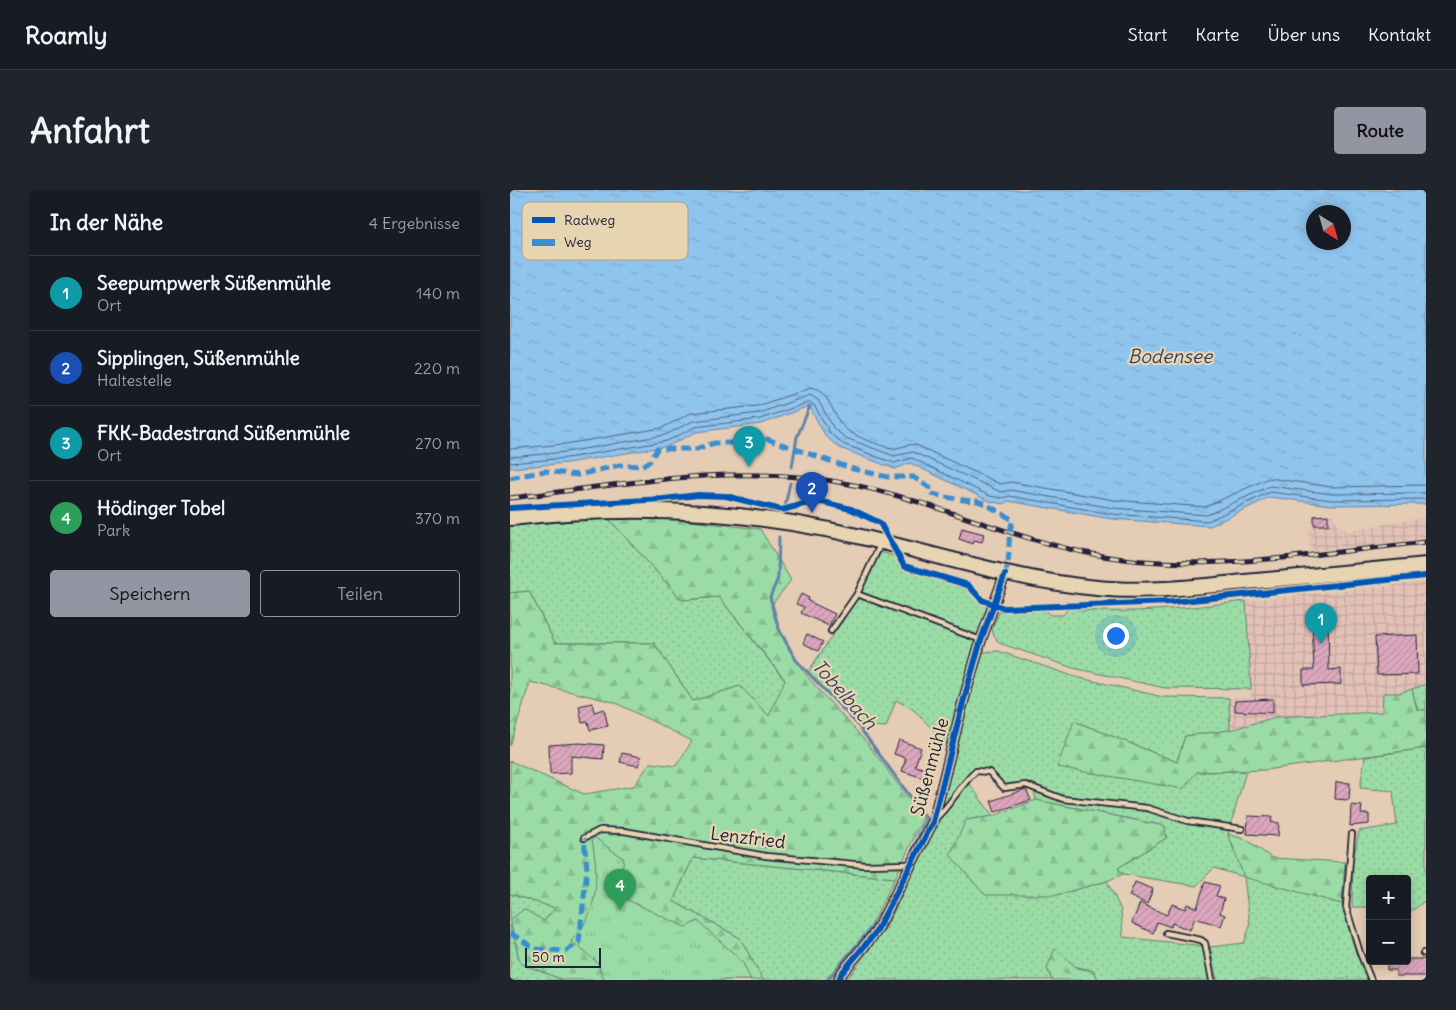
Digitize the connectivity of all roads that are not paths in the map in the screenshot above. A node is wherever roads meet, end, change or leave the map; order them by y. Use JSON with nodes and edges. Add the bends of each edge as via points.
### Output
{"nodes":[{"id":1,"x":510,"y":518,"type":"edge"},
{"id":2,"x":881,"y":543,"type":"junction"},
{"id":3,"x":1426,"y":565,"type":"edge"},
{"id":4,"x":1005,"y":574,"type":"junction"},
{"id":5,"x":856,"y":594,"type":"junction"},
{"id":6,"x":831,"y":631,"type":"dead end"},
{"id":7,"x":981,"y":640,"type":"junction"},
{"id":8,"x":933,"y":822,"type":"junction"},
{"id":9,"x":1242,"y":829,"type":"dead end"},
{"id":10,"x":1352,"y":834,"type":"dead end"},
{"id":11,"x":584,"y":838,"type":"dead end"},
{"id":12,"x":911,"y":864,"type":"junction"},
{"id":13,"x":1166,"y":933,"type":"dead end"},
{"id":14,"x":839,"y":980,"type":"edge"},
{"id":15,"x":1212,"y":980,"type":"edge"},
{"id":16,"x":1371,"y":980,"type":"edge"}],
"edges":[{"from":1,"to":2,"type":"main road","via":[[611,510],[676,510],[762,518]]},
{"from":2,"to":4,"type":"main road"},
{"from":2,"to":5,"type":"lane"},
{"from":3,"to":4,"type":"main road","via":[[1134,590],[1068,585]]},
{"from":4,"to":7,"type":"street","name":"Süßenmühle"},
{"from":5,"to":6,"type":"lane"},
{"from":5,"to":7,"type":"lane"},
{"from":7,"to":8,"type":"street","name":"Süßenmühle","via":[[944,769]]},
{"from":8,"to":9,"type":"lane","via":[[949,806],[965,780],[976,771],[989,772],[1004,788],[1026,785],[1063,799],[1147,808],[1188,821]]},
{"from":8,"to":12,"type":"street","name":"Süßenmühle"},
{"from":10,"to":16,"type":"lane","via":[[1346,907]]},
{"from":11,"to":12,"type":"lane","name":"Lenzfried","via":[[600,830],[624,831],[766,856],[865,864]]},
{"from":12,"to":14,"type":"street","name":"Süßenmühle","via":[[876,932]]},
{"from":13,"to":15,"type":"lane","via":[[1205,943]]}]}
